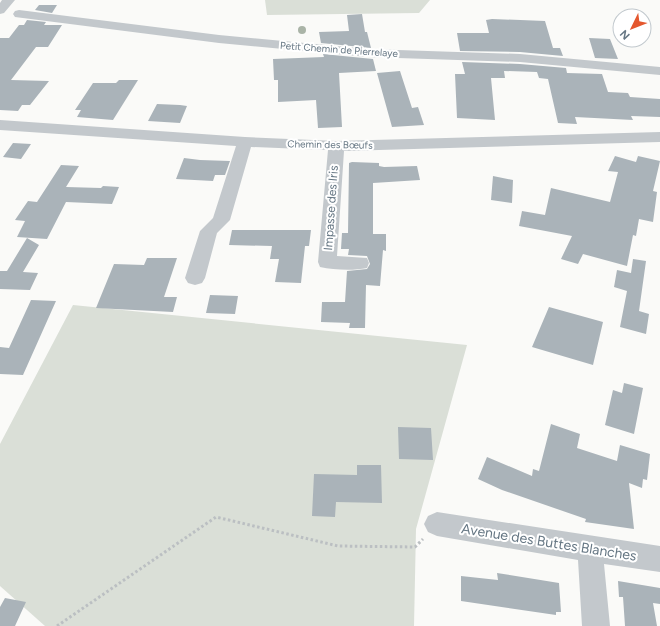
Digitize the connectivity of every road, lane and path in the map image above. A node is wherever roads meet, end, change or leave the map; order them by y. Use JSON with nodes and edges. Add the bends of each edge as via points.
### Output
{"nodes":[{"id":1,"x":19,"y":14,"type":"dead end"},
{"id":2,"x":660,"y":71,"type":"edge"},
{"id":3,"x":0,"y":125,"type":"edge"},
{"id":4,"x":660,"y":137,"type":"edge"},
{"id":5,"x":245,"y":142,"type":"junction"},
{"id":6,"x":336,"y":146,"type":"junction"},
{"id":7,"x":360,"y":263,"type":"dead end"},
{"id":8,"x":196,"y":278,"type":"dead end"},
{"id":9,"x":437,"y":524,"type":"joint"},
{"id":10,"x":590,"y":549,"type":"junction"},
{"id":11,"x":660,"y":558,"type":"edge"},
{"id":12,"x":57,"y":626,"type":"edge"},
{"id":13,"x":596,"y":626,"type":"edge"}],
"edges":[{"from":1,"to":2,"type":"street","name":"Petit Chemin de Pierrelaye","via":[[219,39],[352,52],[520,58]]},
{"from":3,"to":5,"type":"street","name":"Chemin des Bœufs"},
{"from":4,"to":6,"type":"street","name":"Chemin des Bœufs"},
{"from":5,"to":6,"type":"street","name":"Chemin des Bœufs"},
{"from":5,"to":8,"type":"street","via":[[221,220],[210,231]]},
{"from":6,"to":7,"type":"street","name":"Impasse des Iris","via":[[327,262]]},
{"from":9,"to":10,"type":"street","name":"Avenue des Buttes Blanches"},
{"from":9,"to":12,"type":"path","via":[[416,547],[338,546],[216,517]]},
{"from":10,"to":11,"type":"street","name":"Avenue des Buttes Blanches"},
{"from":10,"to":13,"type":"street"}]}
